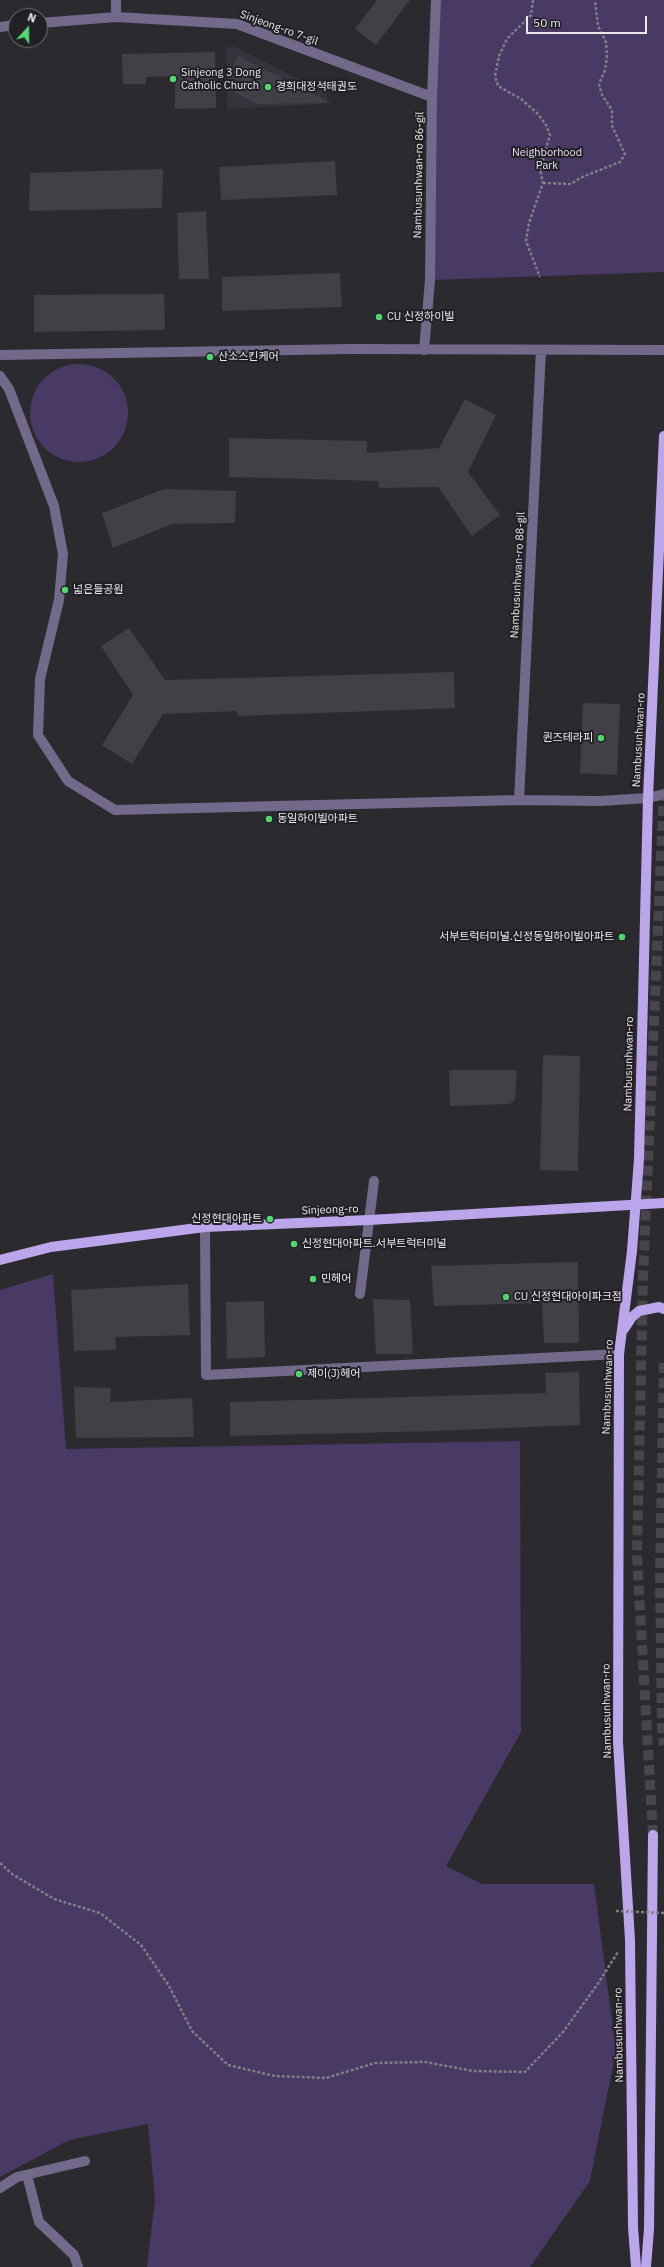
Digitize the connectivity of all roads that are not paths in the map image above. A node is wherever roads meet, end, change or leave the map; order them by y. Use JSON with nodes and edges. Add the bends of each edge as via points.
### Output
{"nodes":[{"id":1,"x":116,"y":0,"type":"edge"},
{"id":2,"x":436,"y":0,"type":"edge"},
{"id":3,"x":116,"y":17,"type":"junction"},
{"id":4,"x":48,"y":22,"type":"edge"},
{"id":5,"x":432,"y":97,"type":"junction"},
{"id":6,"x":424,"y":350,"type":"junction"},
{"id":7,"x":541,"y":350,"type":"junction"},
{"id":8,"x":664,"y":350,"type":"edge"},
{"id":9,"x":0,"y":355,"type":"edge"},
{"id":10,"x":0,"y":376,"type":"edge"},
{"id":11,"x":664,"y":436,"type":"edge"},
{"id":12,"x":664,"y":794,"type":"edge"},
{"id":13,"x":648,"y":798,"type":"junction"},
{"id":14,"x":519,"y":800,"type":"junction"},
{"id":15,"x":374,"y":1181,"type":"dead end"},
{"id":16,"x":664,"y":1203,"type":"edge"},
{"id":17,"x":634,"y":1205,"type":"junction"},
{"id":18,"x":369,"y":1220,"type":"junction"},
{"id":19,"x":205,"y":1227,"type":"junction"},
{"id":20,"x":0,"y":1260,"type":"edge"},
{"id":21,"x":360,"y":1294,"type":"dead end"},
{"id":22,"x":664,"y":1309,"type":"edge"},
{"id":23,"x":622,"y":1333,"type":"junction"},
{"id":24,"x":619,"y":1354,"type":"junction"},
{"id":25,"x":653,"y":1835,"type":"tunnel mouth"},
{"id":26,"x":85,"y":2161,"type":"dead end"},
{"id":27,"x":27,"y":2175,"type":"junction"},
{"id":28,"x":0,"y":2188,"type":"edge"},
{"id":29,"x":78,"y":2267,"type":"edge"},
{"id":30,"x":636,"y":2267,"type":"edge"},
{"id":31,"x":646,"y":2267,"type":"edge"}],
"edges":[{"from":1,"to":3,"type":"street"},
{"from":2,"to":5,"type":"street","name":"Nambusunhwan-ro 86-gil"},
{"from":3,"to":4,"type":"street","name":"Sinjeong-ro 7-gil"},
{"from":3,"to":5,"type":"street","name":"Sinjeong-ro 7-gil","via":[[237,24]]},
{"from":5,"to":6,"type":"street","name":"Nambusunhwan-ro 86-gil","via":[[430,280]]},
{"from":6,"to":7,"type":"street"},
{"from":6,"to":9,"type":"street"},
{"from":7,"to":8,"type":"street"},
{"from":7,"to":14,"type":"street","name":"Nambusunhwan-ro 88-gil"},
{"from":10,"to":14,"type":"street","via":[[9,389],[54,506],[63,554],[59,600],[40,679],[38,735],[68,781],[115,810]]},
{"from":11,"to":13,"type":"main road","name":"Nambusunhwan-ro"},
{"from":12,"to":13,"type":"street"},
{"from":13,"to":14,"type":"street","via":[[600,801]]},
{"from":13,"to":17,"type":"main road","name":"Nambusunhwan-ro","via":[[639,1159]]},
{"from":15,"to":18,"type":"street"},
{"from":16,"to":17,"type":"main road","name":"Sinjeong-ro"},
{"from":17,"to":18,"type":"main road","name":"Sinjeong-ro"},
{"from":17,"to":23,"type":"main road","name":"Nambusunhwan-ro","via":[[632,1251]]},
{"from":18,"to":19,"type":"main road","name":"Sinjeong-ro"},
{"from":18,"to":21,"type":"street"},
{"from":19,"to":20,"type":"main road","name":"Sinjeong-ro","via":[[51,1247]]},
{"from":19,"to":24,"type":"street","via":[[206,1375]]},
{"from":22,"to":23,"type":"main road","via":[[659,1307],[639,1311]]},
{"from":23,"to":24,"type":"main road","name":"Nambusunhwan-ro"},
{"from":24,"to":30,"type":"main road","name":"Nambusunhwan-ro","via":[[618,1742],[630,1940],[633,2227]]},
{"from":25,"to":31,"type":"main road","via":[[649,2229]]},
{"from":26,"to":27,"type":"street"},
{"from":27,"to":28,"type":"street","via":[[17,2177]]},
{"from":27,"to":29,"type":"street","via":[[39,2222],[74,2255]]}]}
